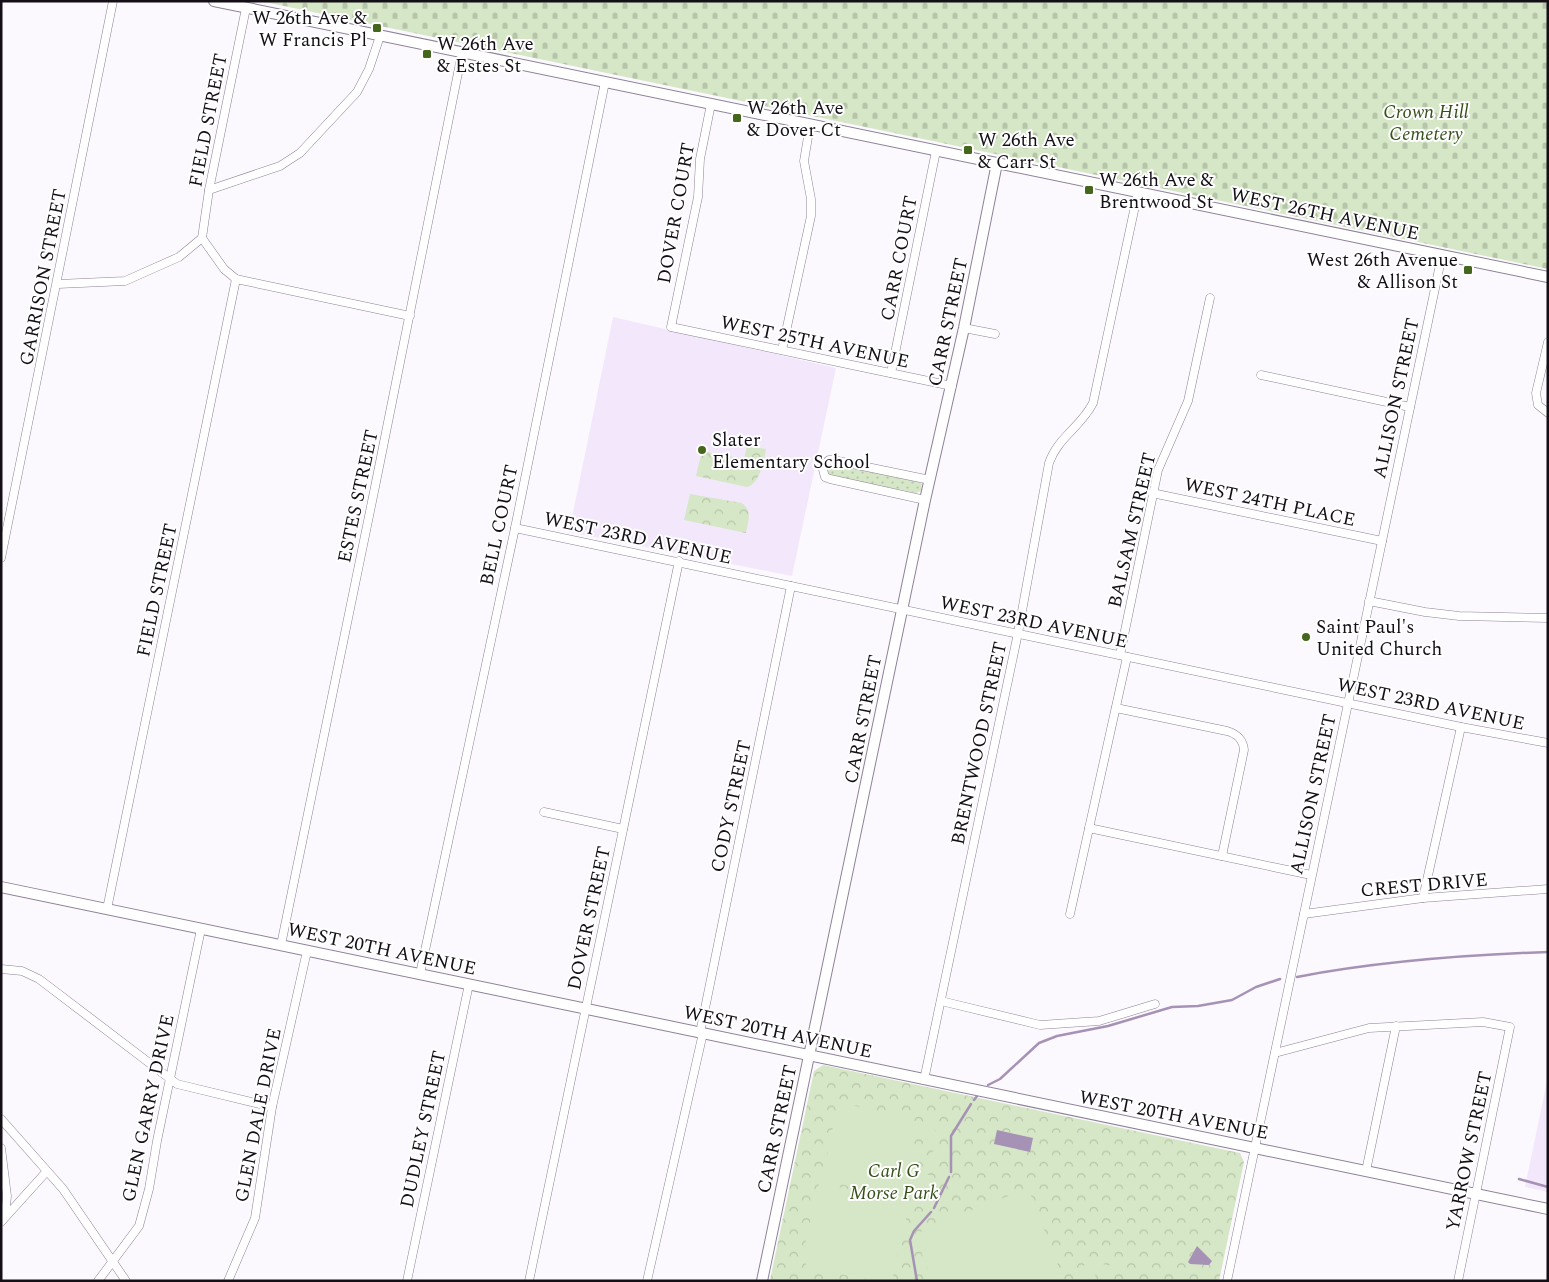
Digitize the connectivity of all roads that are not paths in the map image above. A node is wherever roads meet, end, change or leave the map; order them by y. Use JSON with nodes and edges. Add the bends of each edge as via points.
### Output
{"nodes":[{"id":1,"x":113,"y":1,"type":"edge"},
{"id":2,"x":214,"y":1,"type":"edge"},
{"id":3,"x":246,"y":8,"type":"junction"},
{"id":4,"x":380,"y":36,"type":"junction"},
{"id":5,"x":462,"y":53,"type":"junction"},
{"id":6,"x":605,"y":82,"type":"junction"},
{"id":7,"x":711,"y":104,"type":"junction"},
{"id":8,"x":810,"y":125,"type":"junction"},
{"id":9,"x":936,"y":151,"type":"junction"},
{"id":10,"x":997,"y":163,"type":"junction"},
{"id":11,"x":209,"y":190,"type":"junction"},
{"id":12,"x":1138,"y":192,"type":"junction"},
{"id":13,"x":202,"y":238,"type":"junction"},
{"id":14,"x":1442,"y":255,"type":"junction"},
{"id":15,"x":1548,"y":277,"type":"edge"},
{"id":16,"x":236,"y":279,"type":"junction"},
{"id":17,"x":58,"y":284,"type":"junction"},
{"id":18,"x":1210,"y":298,"type":"dead end"},
{"id":19,"x":410,"y":316,"type":"junction"},
{"id":20,"x":671,"y":327,"type":"joint"},
{"id":21,"x":964,"y":328,"type":"junction"},
{"id":22,"x":995,"y":334,"type":"dead end"},
{"id":23,"x":1548,"y":342,"type":"edge"},
{"id":24,"x":782,"y":350,"type":"junction"},
{"id":25,"x":891,"y":373,"type":"junction"},
{"id":26,"x":1261,"y":375,"type":"dead end"},
{"id":27,"x":952,"y":386,"type":"junction"},
{"id":28,"x":1410,"y":407,"type":"junction"},
{"id":29,"x":1548,"y":413,"type":"edge"},
{"id":30,"x":930,"y":480,"type":"junction"},
{"id":31,"x":1152,"y":493,"type":"junction"},
{"id":32,"x":925,"y":500,"type":"junction"},
{"id":33,"x":515,"y":528,"type":"junction"},
{"id":34,"x":1382,"y":541,"type":"junction"},
{"id":35,"x":1,"y":558,"type":"edge"},
{"id":36,"x":679,"y":562,"type":"junction"},
{"id":37,"x":791,"y":586,"type":"junction"},
{"id":38,"x":1369,"y":601,"type":"junction"},
{"id":39,"x":902,"y":610,"type":"junction"},
{"id":40,"x":1547,"y":618,"type":"edge"},
{"id":41,"x":1018,"y":633,"type":"junction"},
{"id":42,"x":1124,"y":656,"type":"junction"},
{"id":43,"x":1347,"y":702,"type":"junction"},
{"id":44,"x":1116,"y":708,"type":"junction"},
{"id":45,"x":1461,"y":727,"type":"junction"},
{"id":46,"x":1548,"y":742,"type":"edge"},
{"id":47,"x":544,"y":812,"type":"dead end"},
{"id":48,"x":1089,"y":828,"type":"junction"},
{"id":49,"x":623,"y":829,"type":"junction"},
{"id":50,"x":1222,"y":856,"type":"junction"},
{"id":51,"x":1311,"y":875,"type":"junction"},
{"id":52,"x":1,"y":886,"type":"edge"},
{"id":53,"x":1548,"y":889,"type":"edge"},
{"id":54,"x":1423,"y":898,"type":"junction"},
{"id":55,"x":107,"y":909,"type":"junction"},
{"id":56,"x":1070,"y":914,"type":"dead end"},
{"id":57,"x":1304,"y":914,"type":"junction"},
{"id":58,"x":201,"y":929,"type":"junction"},
{"id":59,"x":281,"y":945,"type":"junction"},
{"id":60,"x":307,"y":951,"type":"junction"},
{"id":61,"x":1,"y":969,"type":"edge"},
{"id":62,"x":420,"y":974,"type":"junction"},
{"id":63,"x":469,"y":984,"type":"junction"},
{"id":64,"x":941,"y":1001,"type":"junction"},
{"id":65,"x":1155,"y":1004,"type":"dead end"},
{"id":66,"x":585,"y":1009,"type":"junction"},
{"id":67,"x":1396,"y":1026,"type":"junction"},
{"id":68,"x":702,"y":1033,"type":"junction"},
{"id":69,"x":1275,"y":1053,"type":"junction"},
{"id":70,"x":810,"y":1056,"type":"junction"},
{"id":71,"x":171,"y":1080,"type":"junction"},
{"id":72,"x":924,"y":1080,"type":"junction"},
{"id":73,"x":272,"y":1107,"type":"junction"},
{"id":74,"x":1,"y":1119,"type":"edge"},
{"id":75,"x":1,"y":1148,"type":"edge"},
{"id":76,"x":1255,"y":1148,"type":"junction"},
{"id":77,"x":47,"y":1171,"type":"junction"},
{"id":78,"x":1366,"y":1171,"type":"junction"},
{"id":79,"x":1476,"y":1193,"type":"junction"},
{"id":80,"x":1548,"y":1209,"type":"edge"},
{"id":81,"x":3,"y":1219,"type":"edge"},
{"id":82,"x":114,"y":1262,"type":"junction"},
{"id":83,"x":98,"y":1281,"type":"edge"},
{"id":84,"x":126,"y":1281,"type":"edge"},
{"id":85,"x":228,"y":1281,"type":"edge"},
{"id":86,"x":407,"y":1281,"type":"edge"},
{"id":87,"x":529,"y":1281,"type":"edge"},
{"id":88,"x":647,"y":1281,"type":"edge"},
{"id":89,"x":762,"y":1281,"type":"edge"},
{"id":90,"x":1227,"y":1281,"type":"edge"},
{"id":91,"x":1458,"y":1281,"type":"edge"}],
"edges":[{"from":1,"to":17,"type":"street","name":"GARRISON STREET"},
{"from":2,"to":3,"type":"street","name":"WEST 26TH AVENUE"},
{"from":3,"to":4,"type":"street","name":"WEST 26TH AVENUE"},
{"from":3,"to":11,"type":"street","name":"FIELD STREET"},
{"from":4,"to":5,"type":"street","name":"WEST 26TH AVENUE"},
{"from":4,"to":11,"type":"street","via":[[357,92],[300,153],[280,166]]},
{"from":5,"to":6,"type":"street","name":"WEST 26TH AVENUE"},
{"from":5,"to":19,"type":"street","name":"ESTES STREET"},
{"from":6,"to":7,"type":"street","name":"WEST 26TH AVENUE"},
{"from":6,"to":33,"type":"street","name":"BELL COURT"},
{"from":7,"to":8,"type":"street","name":"WEST 26TH AVENUE"},
{"from":7,"to":20,"type":"street","name":"DOVER COURT","via":[[700,160],[698,197]]},
{"from":8,"to":9,"type":"street","name":"WEST 26TH AVENUE"},
{"from":8,"to":24,"type":"street","via":[[804,161],[811,199],[810,216]]},
{"from":9,"to":10,"type":"street","name":"WEST 26TH AVENUE"},
{"from":9,"to":25,"type":"street","name":"CARR COURT"},
{"from":10,"to":12,"type":"street","name":"WEST 26TH AVENUE"},
{"from":10,"to":21,"type":"street","name":"CARR STREET"},
{"from":11,"to":13,"type":"street","name":"FIELD STREET"},
{"from":12,"to":14,"type":"street","name":"WEST 26TH AVENUE"},
{"from":12,"to":41,"type":"street","name":"BRENTWOOD STREET","via":[[1093,403],[1082,420],[1056,446],[1049,463]]},
{"from":13,"to":16,"type":"street","via":[[224,269]]},
{"from":13,"to":17,"type":"street","via":[[179,257],[125,281]]},
{"from":14,"to":15,"type":"street","name":"WEST 26TH AVENUE"},
{"from":14,"to":28,"type":"street","name":"ALLISON STREET"},
{"from":16,"to":19,"type":"street"},
{"from":16,"to":55,"type":"street","name":"FIELD STREET"},
{"from":17,"to":35,"type":"street","name":"GARRISON STREET"},
{"from":18,"to":31,"type":"street","name":"BALSAM STREET","via":[[1188,400],[1162,456]]},
{"from":19,"to":59,"type":"street","name":"ESTES STREET"},
{"from":20,"to":24,"type":"street","name":"WEST 25TH AVENUE"},
{"from":21,"to":22,"type":"street"},
{"from":21,"to":27,"type":"street","name":"CARR STREET"},
{"from":23,"to":29,"type":"street","via":[[1536,393],[1538,405]]},
{"from":24,"to":25,"type":"street","name":"WEST 25TH AVENUE"},
{"from":25,"to":27,"type":"street","name":"WEST 25TH AVENUE"},
{"from":26,"to":28,"type":"street"},
{"from":27,"to":30,"type":"street","name":"CARR STREET"},
{"from":28,"to":34,"type":"street","name":"ALLISON STREET"},
{"from":30,"to":32,"type":"street","name":"CARR STREET"},
{"from":30,"to":32,"type":"street","via":[[833,460],[822,466],[825,476],[830,479]]},
{"from":31,"to":34,"type":"street","name":"WEST 24TH PLACE"},
{"from":31,"to":42,"type":"street","name":"BALSAM STREET"},
{"from":32,"to":39,"type":"street","name":"CARR STREET"},
{"from":33,"to":36,"type":"street","name":"WEST 23RD AVENUE"},
{"from":33,"to":62,"type":"street","name":"BELL COURT"},
{"from":34,"to":38,"type":"street","name":"ALLISON STREET"},
{"from":36,"to":37,"type":"street","name":"WEST 23RD AVENUE"},
{"from":36,"to":49,"type":"street","name":"DOVER STREET"},
{"from":37,"to":39,"type":"street","name":"WEST 23RD AVENUE"},
{"from":37,"to":68,"type":"street","name":"CODY STREET"},
{"from":38,"to":40,"type":"street","via":[[1450,615]]},
{"from":38,"to":43,"type":"street","name":"ALLISON STREET"},
{"from":39,"to":41,"type":"street","name":"WEST 23RD AVENUE"},
{"from":39,"to":70,"type":"street","name":"CARR STREET"},
{"from":41,"to":42,"type":"street","name":"WEST 23RD AVENUE"},
{"from":41,"to":64,"type":"street","name":"BRENTWOOD STREET"},
{"from":42,"to":43,"type":"street","name":"WEST 23RD AVENUE"},
{"from":42,"to":44,"type":"street","name":"BALSAM STREET"},
{"from":43,"to":45,"type":"street","name":"WEST 23RD AVENUE"},
{"from":43,"to":51,"type":"street","name":"ALLISON STREET"},
{"from":44,"to":48,"type":"street","name":"BALSAM STREET"},
{"from":44,"to":50,"type":"street","via":[[1234,733],[1243,742]]},
{"from":45,"to":46,"type":"street","name":"WEST 23RD AVENUE"},
{"from":45,"to":54,"type":"street"},
{"from":47,"to":49,"type":"street"},
{"from":48,"to":50,"type":"street"},
{"from":48,"to":56,"type":"street","name":"BALSAM STREET"},
{"from":49,"to":66,"type":"street","name":"DOVER STREET"},
{"from":50,"to":51,"type":"street"},
{"from":51,"to":57,"type":"street","name":"ALLISON STREET"},
{"from":52,"to":55,"type":"street","name":"WEST 20TH AVENUE"},
{"from":53,"to":54,"type":"street","name":"CREST DRIVE"},
{"from":54,"to":57,"type":"street","name":"CREST DRIVE"},
{"from":55,"to":58,"type":"street","name":"WEST 20TH AVENUE"},
{"from":57,"to":69,"type":"street","name":"ALLISON STREET"},
{"from":58,"to":59,"type":"street","name":"WEST 20TH AVENUE"},
{"from":58,"to":71,"type":"street","name":"GLEN GARRY DRIVE"},
{"from":59,"to":60,"type":"street","name":"WEST 20TH AVENUE"},
{"from":60,"to":62,"type":"street","name":"WEST 20TH AVENUE"},
{"from":60,"to":73,"type":"street","name":"GLEN DALE DRIVE"},
{"from":61,"to":71,"type":"street","via":[[22,971],[39,979]]},
{"from":62,"to":63,"type":"street","name":"WEST 20TH AVENUE"},
{"from":63,"to":66,"type":"street","name":"WEST 20TH AVENUE"},
{"from":63,"to":86,"type":"street","name":"DUDLEY STREET"},
{"from":64,"to":65,"type":"street","via":[[1040,1025],[1099,1020]]},
{"from":64,"to":72,"type":"street","name":"BRENTWOOD STREET"},
{"from":66,"to":68,"type":"street","name":"WEST 20TH AVENUE"},
{"from":66,"to":87,"type":"street","name":"DOVER STREET"},
{"from":67,"to":69,"type":"street","via":[[1369,1028]]},
{"from":67,"to":78,"type":"street"},
{"from":67,"to":79,"type":"street","name":"YARROW STREET","via":[[1483,1022],[1510,1027]]},
{"from":68,"to":70,"type":"street","name":"WEST 20TH AVENUE"},
{"from":68,"to":88,"type":"street","name":"CODY STREET"},
{"from":69,"to":76,"type":"street","name":"ALLISON STREET"},
{"from":70,"to":72,"type":"street","name":"WEST 20TH AVENUE"},
{"from":70,"to":89,"type":"street","name":"CARR STREET"},
{"from":71,"to":73,"type":"street","via":[[194,1089]]},
{"from":71,"to":82,"type":"street","name":"GLEN GARRY DRIVE","via":[[138,1226]]},
{"from":72,"to":76,"type":"street","name":"WEST 20TH AVENUE"},
{"from":73,"to":85,"type":"street","name":"GLEN DALE DRIVE","via":[[255,1218]]},
{"from":74,"to":77,"type":"street"},
{"from":75,"to":81,"type":"street","via":[[8,1196]]},
{"from":76,"to":78,"type":"street","name":"WEST 20TH AVENUE"},
{"from":76,"to":90,"type":"street","name":"ALLISON STREET"},
{"from":77,"to":81,"type":"street"},
{"from":77,"to":82,"type":"street"},
{"from":78,"to":79,"type":"street","name":"WEST 20TH AVENUE"},
{"from":79,"to":80,"type":"street","name":"WEST 20TH AVENUE"},
{"from":79,"to":91,"type":"street","name":"YARROW STREET"},
{"from":82,"to":83,"type":"street","name":"GLEN GARRY DRIVE"},
{"from":82,"to":84,"type":"street"}]}
